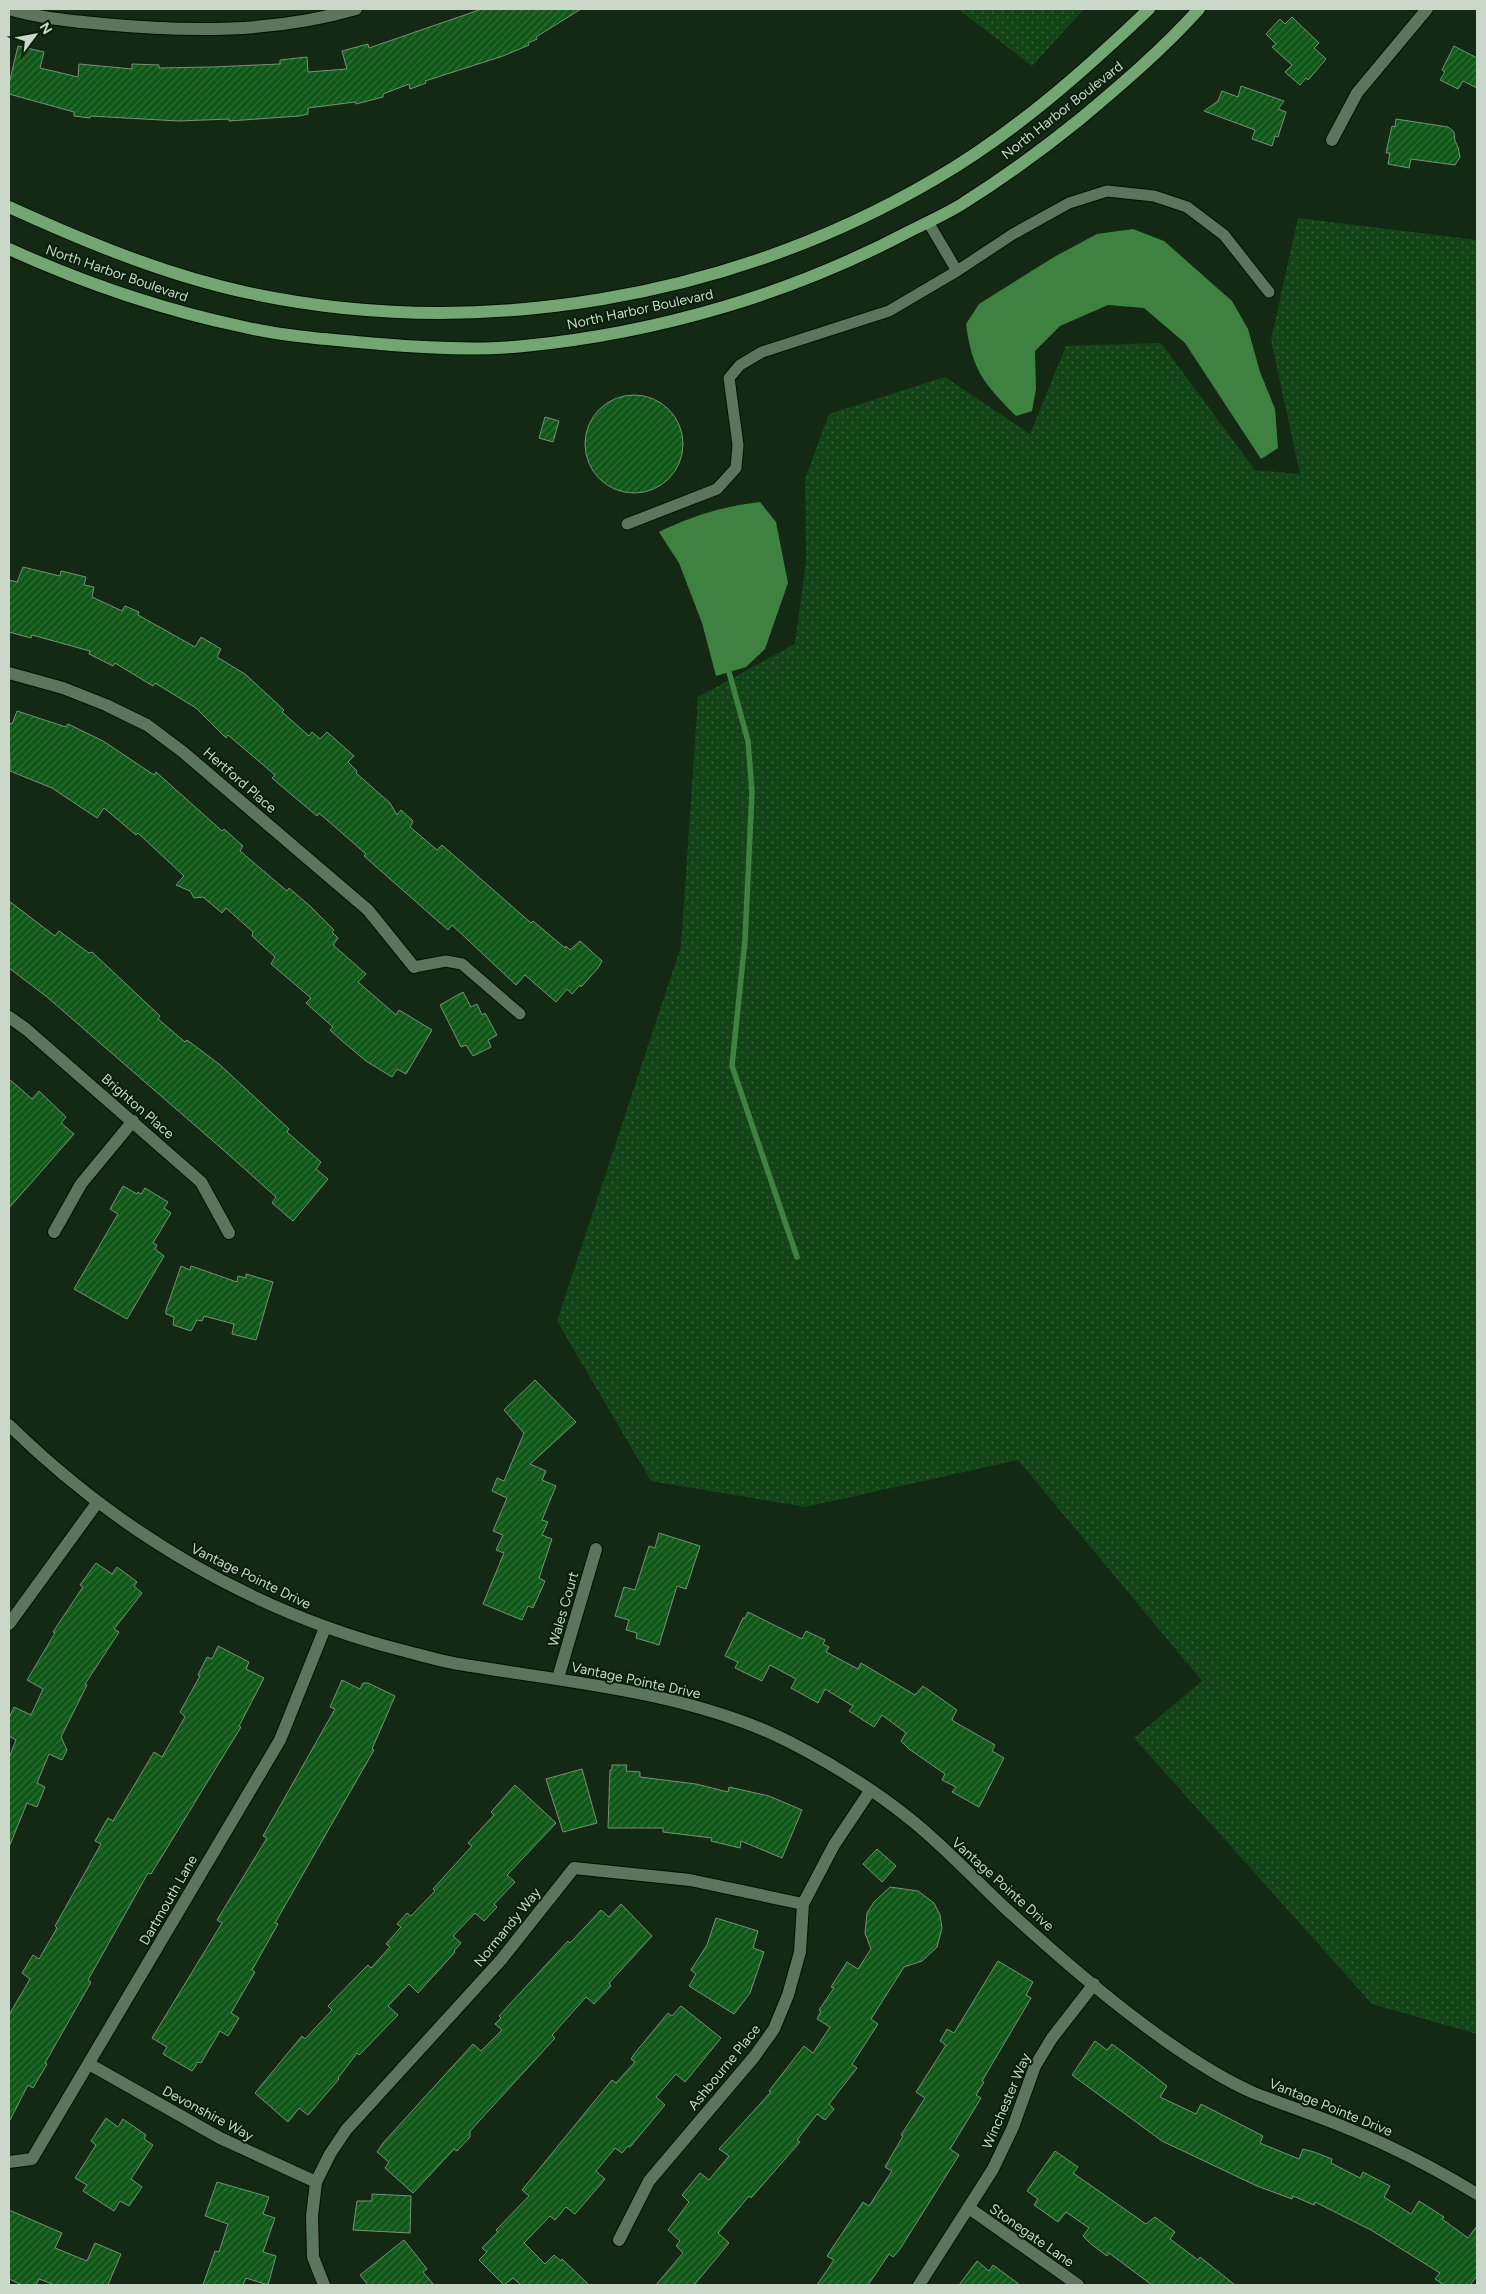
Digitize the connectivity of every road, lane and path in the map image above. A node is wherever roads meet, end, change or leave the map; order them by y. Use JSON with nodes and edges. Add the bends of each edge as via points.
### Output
{"nodes":[{"id":1,"x":9,"y":9,"type":"edge"},
{"id":2,"x":356,"y":9,"type":"edge"},
{"id":3,"x":1149,"y":9,"type":"edge"},
{"id":4,"x":1199,"y":9,"type":"edge"},
{"id":5,"x":1427,"y":9,"type":"edge"},
{"id":6,"x":1332,"y":140,"type":"dead end"},
{"id":7,"x":9,"y":207,"type":"edge"},
{"id":8,"x":928,"y":222,"type":"junction"},
{"id":9,"x":9,"y":249,"type":"edge"},
{"id":10,"x":957,"y":271,"type":"junction"},
{"id":11,"x":1269,"y":292,"type":"dead end"},
{"id":12,"x":627,"y":524,"type":"dead end"},
{"id":13,"x":9,"y":673,"type":"edge"},
{"id":14,"x":414,"y":967,"type":"joint"},
{"id":15,"x":520,"y":1014,"type":"dead end"},
{"id":16,"x":9,"y":1017,"type":"edge"},
{"id":17,"x":133,"y":1121,"type":"junction"},
{"id":18,"x":54,"y":1232,"type":"dead end"},
{"id":19,"x":229,"y":1233,"type":"dead end"},
{"id":20,"x":9,"y":1425,"type":"edge"},
{"id":21,"x":97,"y":1503,"type":"junction"},
{"id":22,"x":596,"y":1549,"type":"dead end"},
{"id":23,"x":9,"y":1624,"type":"edge"},
{"id":24,"x":325,"y":1628,"type":"junction"},
{"id":25,"x":558,"y":1678,"type":"junction"},
{"id":26,"x":870,"y":1791,"type":"junction"},
{"id":27,"x":803,"y":1904,"type":"junction"},
{"id":28,"x":1094,"y":1984,"type":"junction"},
{"id":29,"x":89,"y":2064,"type":"junction"},
{"id":30,"x":9,"y":2162,"type":"edge"},
{"id":31,"x":316,"y":2182,"type":"junction"},
{"id":32,"x":1477,"y":2194,"type":"edge"},
{"id":33,"x":969,"y":2208,"type":"junction"},
{"id":34,"x":619,"y":2240,"type":"dead end"},
{"id":35,"x":324,"y":2285,"type":"edge"},
{"id":36,"x":919,"y":2285,"type":"edge"},
{"id":37,"x":1078,"y":2285,"type":"edge"}],
"edges":[{"from":1,"to":2,"type":"street","via":[[63,20],[186,30],[266,27]]},
{"from":3,"to":7,"type":"main road","name":"North Harbor Boulevard","via":[[1093,62],[1018,123],[935,179],[841,227],[765,259],[671,286],[584,302],[508,310],[417,312],[332,306],[248,293],[155,267],[77,238]]},
{"from":4,"to":8,"type":"main road","name":"North Harbor Boulevard","via":[[1117,89],[1040,151],[960,205]]},
{"from":5,"to":6,"type":"street","via":[[1357,93]]},
{"from":8,"to":9,"type":"main road","name":"North Harbor Boulevard","via":[[870,253],[785,288],[689,317],[603,335],[522,347],[427,348],[246,328],[152,304],[59,272]]},
{"from":8,"to":10,"type":"lane"},
{"from":10,"to":11,"type":"lane","via":[[1013,234],[1069,203],[1107,191],[1154,196],[1187,207],[1224,235]]},
{"from":10,"to":12,"type":"lane","via":[[889,311],[762,352],[740,365],[729,378],[738,445],[736,468],[717,489]]},
{"from":13,"to":14,"type":"street","name":"Hertford Place","via":[[63,688],[148,725],[184,752],[368,910]]},
{"from":14,"to":15,"type":"lane","via":[[446,961],[462,964]]},
{"from":16,"to":17,"type":"street","name":"Brighton Place"},
{"from":17,"to":18,"type":"street","via":[[81,1184]]},
{"from":17,"to":19,"type":"street","name":"Brighton Place","via":[[201,1182]]},
{"from":20,"to":21,"type":"street","name":"Vantage Pointe Drive"},
{"from":21,"to":23,"type":"street"},
{"from":21,"to":24,"type":"street","name":"Vantage Pointe Drive","via":[[184,1560],[276,1608]]},
{"from":22,"to":25,"type":"street","name":"Wales Court"},
{"from":24,"to":25,"type":"street","name":"Vantage Pointe Drive","via":[[455,1664]]},
{"from":24,"to":29,"type":"street","name":"Dartmouth Lane","via":[[280,1740]]},
{"from":25,"to":26,"type":"street","name":"Vantage Pointe Drive","via":[[651,1695],[722,1715],[773,1734]]},
{"from":26,"to":27,"type":"street","name":"Ashbourne Place","via":[[834,1845]]},
{"from":26,"to":28,"type":"street","name":"Vantage Pointe Drive","via":[[910,1818],[1006,1909]]},
{"from":27,"to":31,"type":"street","name":"Normandy Way","via":[[690,1880],[574,1868],[501,1960],[346,2130]]},
{"from":27,"to":34,"type":"street","name":"Ashbourne Place","via":[[800,1952],[774,2029],[650,2181]]},
{"from":28,"to":32,"type":"street","name":"Vantage Pointe Drive","via":[[1166,2041],[1249,2091],[1393,2148]]},
{"from":28,"to":33,"type":"street","name":"Winchester Way","via":[[1052,2038],[1035,2066],[1013,2127]]},
{"from":29,"to":30,"type":"street","name":"Dartmouth Lane","via":[[32,2160]]},
{"from":29,"to":31,"type":"street","name":"Devonshire Way","via":[[220,2138]]},
{"from":31,"to":35,"type":"street","via":[[312,2216],[314,2257]]},
{"from":33,"to":36,"type":"street","name":"Winchester Way"},
{"from":33,"to":37,"type":"street","name":"Stonegate Lane"}]}
